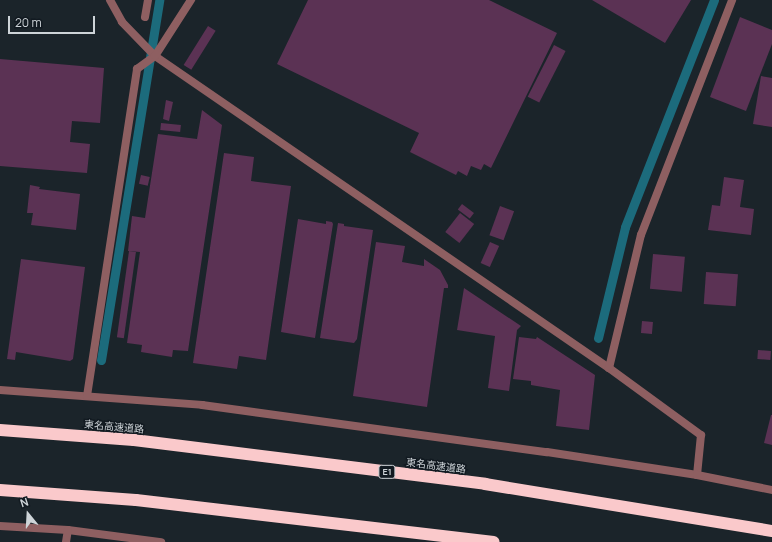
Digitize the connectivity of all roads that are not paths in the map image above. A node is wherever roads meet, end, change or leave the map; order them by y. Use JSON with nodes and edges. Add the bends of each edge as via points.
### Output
{"nodes":[{"id":1,"x":110,"y":0,"type":"edge"},
{"id":2,"x":148,"y":0,"type":"edge"},
{"id":3,"x":191,"y":0,"type":"edge"},
{"id":4,"x":732,"y":0,"type":"edge"},
{"id":5,"x":145,"y":17,"type":"dead end"},
{"id":6,"x":155,"y":56,"type":"junction"},
{"id":7,"x":609,"y":368,"type":"junction"},
{"id":8,"x":0,"y":390,"type":"edge"},
{"id":9,"x":87,"y":396,"type":"junction"},
{"id":10,"x":0,"y":430,"type":"edge"},
{"id":11,"x":696,"y":475,"type":"junction"},
{"id":12,"x":0,"y":490,"type":"edge"},
{"id":13,"x":772,"y":490,"type":"edge"},
{"id":14,"x":0,"y":526,"type":"edge"},
{"id":15,"x":68,"y":530,"type":"junction"},
{"id":16,"x":772,"y":531,"type":"edge"},
{"id":17,"x":66,"y":542,"type":"edge"},
{"id":18,"x":161,"y":542,"type":"edge"},
{"id":19,"x":494,"y":542,"type":"edge"}],
"edges":[{"from":1,"to":6,"type":"street","via":[[122,22]]},
{"from":2,"to":5,"type":"street"},
{"from":3,"to":6,"type":"street"},
{"from":4,"to":7,"type":"street","via":[[641,235]]},
{"from":6,"to":7,"type":"street"},
{"from":6,"to":9,"type":"street","via":[[137,69]]},
{"from":7,"to":11,"type":"street","via":[[701,435]]},
{"from":8,"to":9,"type":"street"},
{"from":9,"to":11,"type":"street","via":[[202,405]]},
{"from":10,"to":16,"type":"highway","name":"東名高速道路","number":"E1","via":[[134,440],[485,484]]},
{"from":11,"to":13,"type":"street"},
{"from":12,"to":19,"type":"highway","via":[[136,500]]},
{"from":14,"to":15,"type":"street"},
{"from":15,"to":17,"type":"street"},
{"from":15,"to":18,"type":"street"}]}
